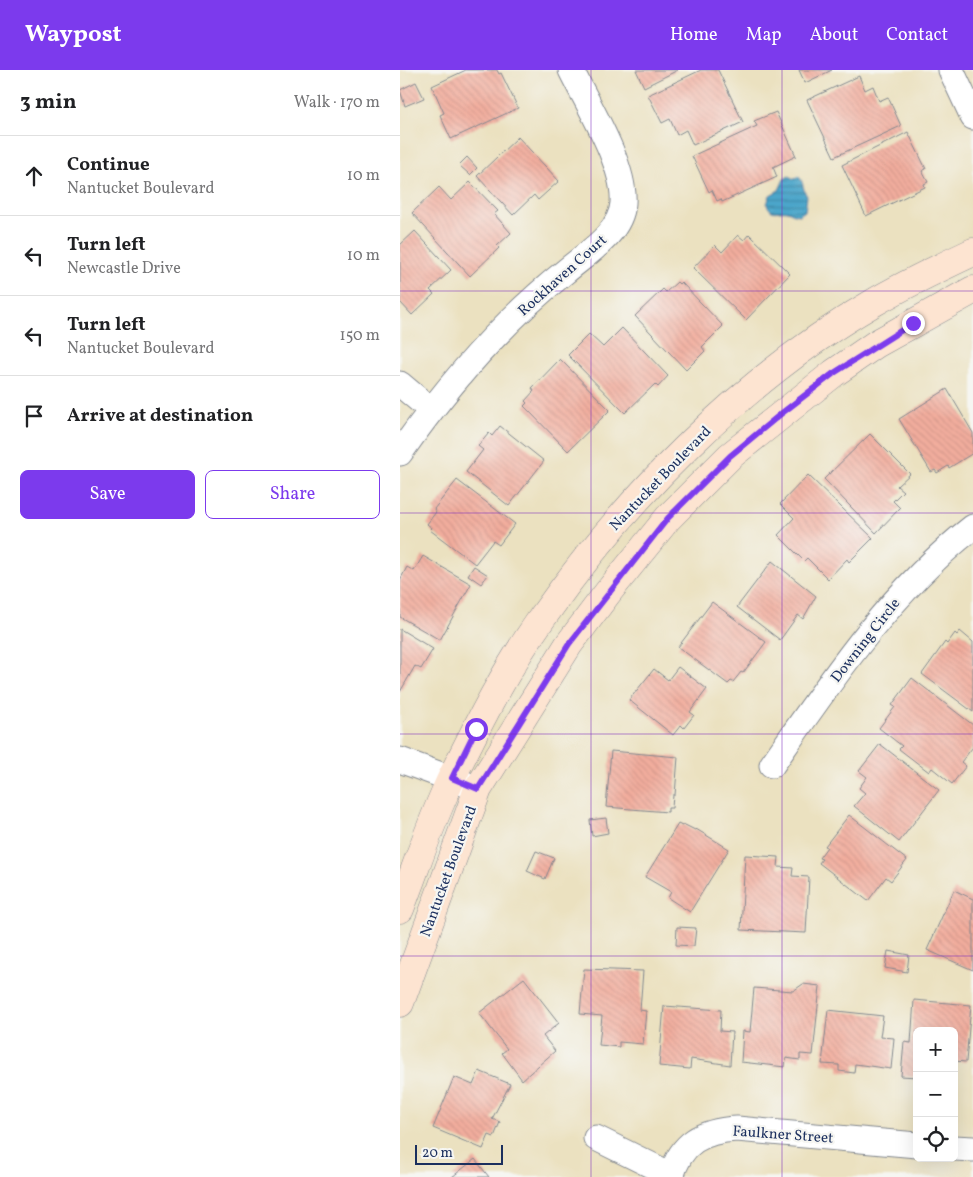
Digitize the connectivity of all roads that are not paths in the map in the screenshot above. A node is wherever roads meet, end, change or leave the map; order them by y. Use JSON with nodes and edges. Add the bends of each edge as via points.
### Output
{"nodes":[{"id":1,"x":571,"y":70,"type":"edge"},
{"id":2,"x":951,"y":70,"type":"edge"},
{"id":3,"x":973,"y":117,"type":"edge"},
{"id":4,"x":973,"y":252,"type":"edge"},
{"id":5,"x":973,"y":290,"type":"edge"},
{"id":6,"x":400,"y":384,"type":"edge"},
{"id":7,"x":431,"y":410,"type":"junction"},
{"id":8,"x":400,"y":453,"type":"edge"},
{"id":9,"x":973,"y":527,"type":"edge"},
{"id":10,"x":400,"y":760,"type":"edge"},
{"id":11,"x":772,"y":765,"type":"dead end"},
{"id":12,"x":452,"y":778,"type":"junction"},
{"id":13,"x":478,"y":789,"type":"junction"},
{"id":14,"x":400,"y":910,"type":"edge"},
{"id":15,"x":400,"y":1003,"type":"edge"},
{"id":16,"x":596,"y":1138,"type":"dead end"},
{"id":17,"x":913,"y":1144,"type":"edge"},
{"id":18,"x":958,"y":1148,"type":"edge"},
{"id":19,"x":973,"y":1150,"type":"edge"},
{"id":20,"x":671,"y":1176,"type":"edge"}],
"edges":[{"from":1,"to":7,"type":"street","name":"Rockhaven Court","via":[[621,175],[623,206],[618,220],[607,236],[508,323]]},
{"from":2,"to":3,"type":"street"},
{"from":4,"to":12,"type":"street","name":"Nantucket Boulevard","via":[[872,304],[799,353],[747,392],[633,502],[540,620],[476,729]]},
{"from":5,"to":13,"type":"street","name":"Nantucket Boulevard","via":[[876,344],[841,368],[730,456],[668,518],[569,644]]},
{"from":6,"to":7,"type":"street"},
{"from":7,"to":8,"type":"street","name":"Rockhaven Court"},
{"from":9,"to":11,"type":"street","name":"Downing Circle","via":[[934,559],[894,602]]},
{"from":10,"to":12,"type":"street"},
{"from":12,"to":13,"type":"street"},
{"from":12,"to":14,"type":"street","name":"Nantucket Boulevard"},
{"from":13,"to":15,"type":"street","name":"Nantucket Boulevard"},
{"from":16,"to":20,"type":"street"},
{"from":17,"to":20,"type":"street","name":"Faulkner Street","via":[[718,1130],[698,1137],[686,1147]]},
{"from":18,"to":19,"type":"street"}]}
